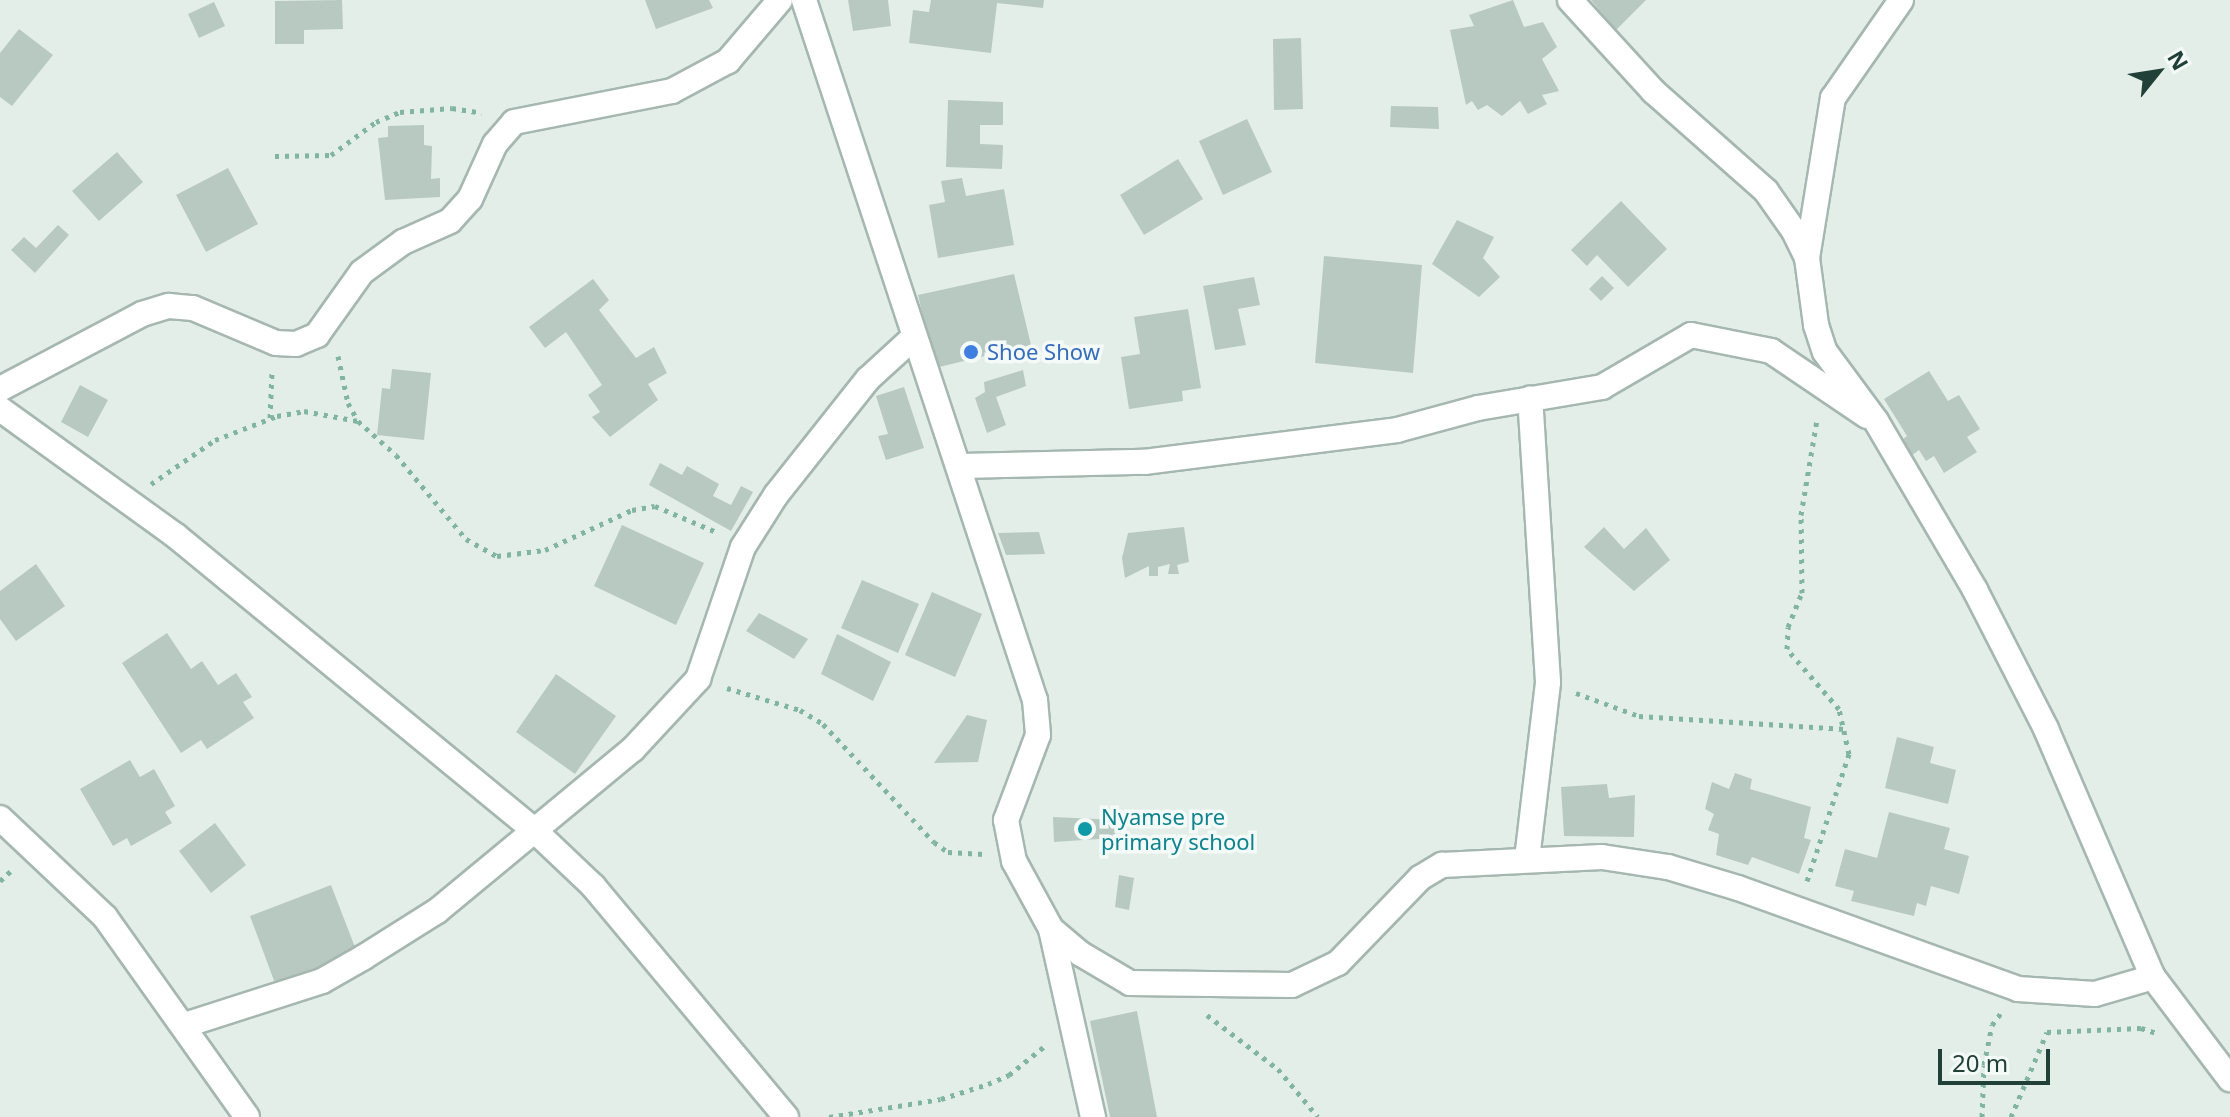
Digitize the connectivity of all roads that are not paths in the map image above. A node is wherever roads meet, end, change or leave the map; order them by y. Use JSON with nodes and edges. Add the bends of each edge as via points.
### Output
{"nodes":[{"id":1,"x":780,"y":0,"type":"edge"},
{"id":2,"x":804,"y":0,"type":"edge"},
{"id":3,"x":1570,"y":0,"type":"edge"},
{"id":4,"x":1901,"y":0,"type":"edge"},
{"id":5,"x":1807,"y":258,"type":"junction"},
{"id":6,"x":914,"y":337,"type":"junction"},
{"id":7,"x":0,"y":389,"type":"edge"},
{"id":8,"x":1530,"y":399,"type":"junction"},
{"id":9,"x":0,"y":409,"type":"edge"},
{"id":10,"x":1876,"y":421,"type":"junction"},
{"id":11,"x":961,"y":466,"type":"junction"},
{"id":12,"x":0,"y":818,"type":"edge"},
{"id":13,"x":533,"y":829,"type":"junction"},
{"id":14,"x":1527,"y":859,"type":"junction"},
{"id":15,"x":1051,"y":929,"type":"junction"},
{"id":16,"x":2153,"y":977,"type":"junction"},
{"id":17,"x":185,"y":1025,"type":"junction"},
{"id":18,"x":2230,"y":1079,"type":"edge"},
{"id":19,"x":247,"y":1117,"type":"edge"},
{"id":20,"x":786,"y":1117,"type":"edge"},
{"id":21,"x":1093,"y":1117,"type":"edge"}],
"edges":[{"from":1,"to":7,"type":"street","via":[[728,61],[672,91],[514,122],[495,144],[460,210],[362,272],[317,335],[296,344],[263,341],[193,308],[169,306],[142,314]]},
{"from":2,"to":6,"type":"street"},
{"from":3,"to":5,"type":"street","via":[[1653,91],[1766,191]]},
{"from":4,"to":5,"type":"street","via":[[1833,98]]},
{"from":5,"to":10,"type":"street","via":[[1825,352]]},
{"from":6,"to":11,"type":"street"},
{"from":6,"to":13,"type":"street","via":[[868,379],[810,447],[743,547],[698,679],[633,749]]},
{"from":8,"to":10,"type":"street","via":[[1602,387],[1691,335],[1771,351]]},
{"from":8,"to":11,"type":"street","via":[[1397,430],[1144,462]]},
{"from":8,"to":14,"type":"street","via":[[1548,682]]},
{"from":9,"to":13,"type":"street","via":[[189,546]]},
{"from":10,"to":16,"type":"street","via":[[1975,590],[2046,729]]},
{"from":11,"to":15,"type":"street","via":[[1035,700],[1038,735],[1006,820],[1019,871]]},
{"from":12,"to":17,"type":"street","via":[[105,917]]},
{"from":13,"to":17,"type":"street","via":[[437,911],[322,981]]},
{"from":13,"to":20,"type":"street","via":[[593,886]]},
{"from":14,"to":15,"type":"street","via":[[1442,865],[1420,878],[1338,963],[1292,985],[1130,983]]},
{"from":14,"to":16,"type":"street","via":[[1602,857],[1668,867],[2018,989],[2095,994]]},
{"from":15,"to":21,"type":"street"},
{"from":16,"to":18,"type":"street"},
{"from":17,"to":19,"type":"street"}]}
